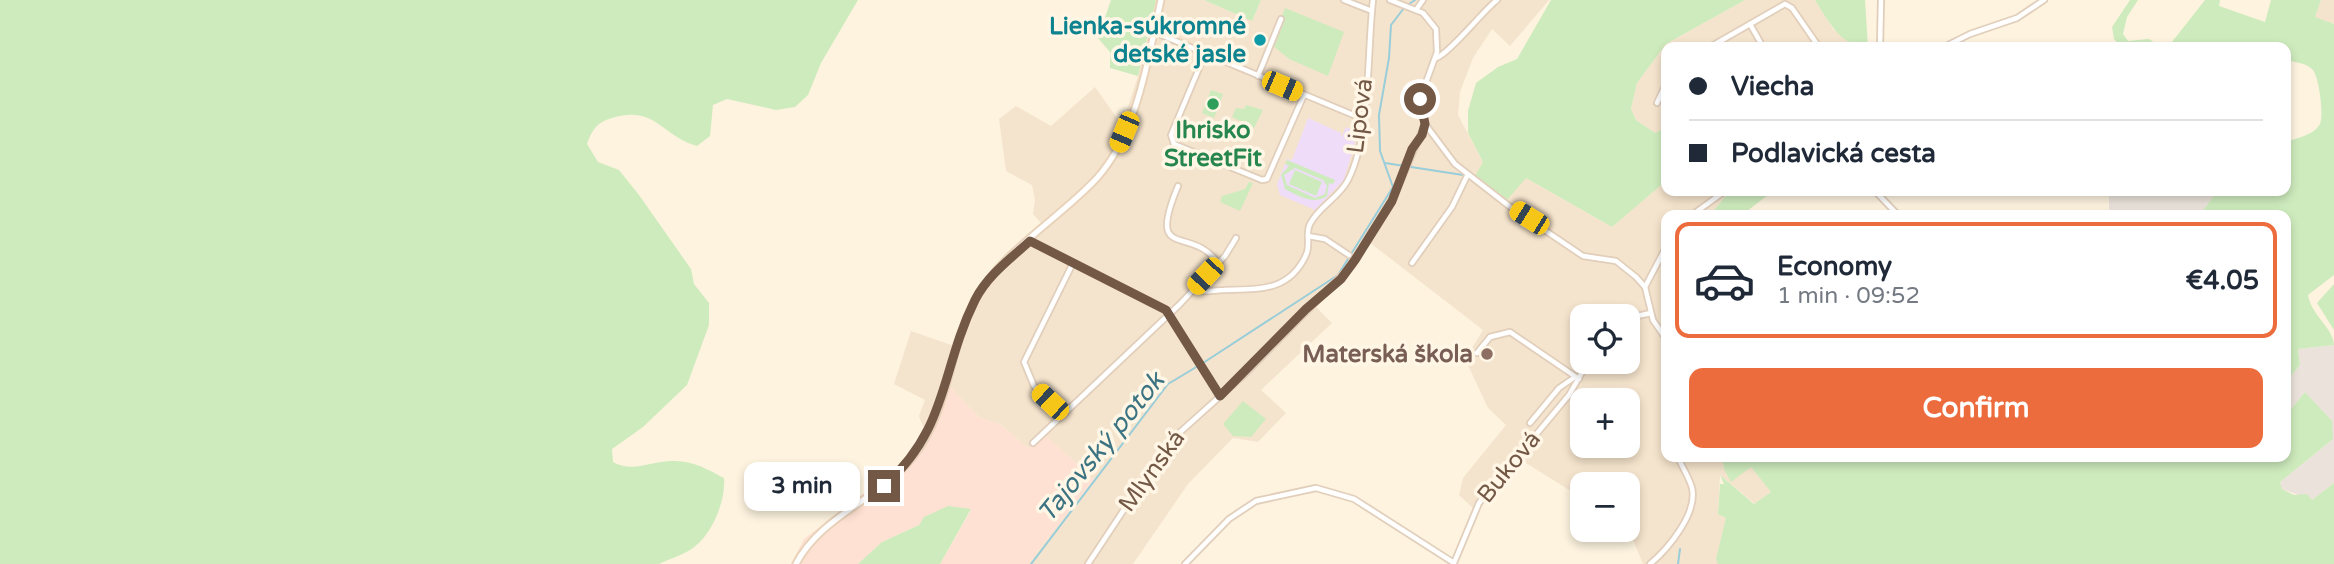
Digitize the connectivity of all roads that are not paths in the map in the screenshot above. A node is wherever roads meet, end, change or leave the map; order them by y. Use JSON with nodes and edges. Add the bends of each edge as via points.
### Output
{"nodes":[{"id":1,"x":1161,"y":0,"type":"edge"},
{"id":2,"x":1344,"y":0,"type":"edge"},
{"id":3,"x":1373,"y":0,"type":"edge"},
{"id":4,"x":1390,"y":0,"type":"edge"},
{"id":5,"x":1423,"y":0,"type":"edge"},
{"id":6,"x":1497,"y":0,"type":"edge"},
{"id":7,"x":1881,"y":0,"type":"edge"},
{"id":8,"x":2044,"y":0,"type":"edge"},
{"id":9,"x":1416,"y":10,"type":"junction"},
{"id":10,"x":1371,"y":11,"type":"junction"},
{"id":11,"x":1281,"y":19,"type":"dead end"},
{"id":12,"x":1750,"y":24,"type":"junction"},
{"id":13,"x":1154,"y":32,"type":"junction"},
{"id":14,"x":1719,"y":42,"type":"edge"},
{"id":15,"x":1760,"y":42,"type":"edge"},
{"id":16,"x":1815,"y":42,"type":"edge"},
{"id":17,"x":1880,"y":42,"type":"edge"},
{"id":18,"x":1955,"y":42,"type":"edge"},
{"id":19,"x":1205,"y":54,"type":"junction"},
{"id":20,"x":1436,"y":58,"type":"junction"},
{"id":21,"x":1258,"y":76,"type":"junction"},
{"id":22,"x":1304,"y":95,"type":"junction"},
{"id":23,"x":1661,"y":95,"type":"edge"},
{"id":24,"x":1657,"y":103,"type":"dead end"},
{"id":25,"x":1363,"y":118,"type":"junction"},
{"id":26,"x":1425,"y":124,"type":"junction"},
{"id":27,"x":1467,"y":176,"type":"junction"},
{"id":28,"x":1178,"y":186,"type":"dead end"},
{"id":29,"x":1718,"y":196,"type":"edge"},
{"id":30,"x":1880,"y":196,"type":"edge"},
{"id":31,"x":1699,"y":210,"type":"edge"},
{"id":32,"x":1893,"y":210,"type":"edge"},
{"id":33,"x":1308,"y":236,"type":"junction"},
{"id":34,"x":1236,"y":238,"type":"dead end"},
{"id":35,"x":1030,"y":241,"type":"junction"},
{"id":36,"x":1349,"y":255,"type":"dead end"},
{"id":37,"x":1661,"y":257,"type":"edge"},
{"id":38,"x":1073,"y":263,"type":"junction"},
{"id":39,"x":1219,"y":263,"type":"junction"},
{"id":40,"x":1412,"y":263,"type":"dead end"},
{"id":41,"x":1645,"y":287,"type":"junction"},
{"id":42,"x":1192,"y":290,"type":"junction"},
{"id":43,"x":1169,"y":313,"type":"junction"},
{"id":44,"x":1651,"y":313,"type":"junction"},
{"id":45,"x":1640,"y":315,"type":"edge"},
{"id":46,"x":1661,"y":330,"type":"edge"},
{"id":47,"x":1477,"y":353,"type":"dead end"},
{"id":48,"x":1580,"y":374,"type":"edge"},
{"id":49,"x":1577,"y":378,"type":"junction"},
{"id":50,"x":1220,"y":396,"type":"junction"},
{"id":51,"x":1063,"y":414,"type":"junction"},
{"id":52,"x":1530,"y":423,"type":"dead end"},
{"id":53,"x":1033,"y":443,"type":"dead end"},
{"id":54,"x":1680,"y":462,"type":"edge"},
{"id":55,"x":1454,"y":562,"type":"edge"},
{"id":56,"x":796,"y":564,"type":"edge"},
{"id":57,"x":1088,"y":564,"type":"edge"},
{"id":58,"x":1185,"y":564,"type":"edge"},
{"id":59,"x":1650,"y":564,"type":"edge"}],
"edges":[{"from":1,"to":13,"type":"main road"},
{"from":2,"to":10,"type":"street"},
{"from":3,"to":10,"type":"street","name":"Lipová"},
{"from":4,"to":9,"type":"street"},
{"from":5,"to":9,"type":"street"},
{"from":6,"to":20,"type":"street"},
{"from":7,"to":17,"type":"street"},
{"from":8,"to":18,"type":"street","via":[[2017,18]]},
{"from":9,"to":20,"type":"street","via":[[1437,29]]},
{"from":10,"to":25,"type":"street","name":"Lipová"},
{"from":11,"to":21,"type":"street"},
{"from":12,"to":14,"type":"street"},
{"from":12,"to":15,"type":"street"},
{"from":12,"to":16,"type":"street","via":[[1788,5]]},
{"from":13,"to":19,"type":"street"},
{"from":13,"to":35,"type":"main road","via":[[1133,107],[1112,158]]},
{"from":19,"to":21,"type":"street"},
{"from":19,"to":22,"type":"street","via":[[1171,135],[1174,144],[1267,179]]},
{"from":20,"to":26,"type":"street","via":[[1420,99]]},
{"from":21,"to":22,"type":"street"},
{"from":22,"to":25,"type":"street"},
{"from":23,"to":24,"type":"street"},
{"from":25,"to":33,"type":"street","name":"Lipová","via":[[1348,180],[1316,216]]},
{"from":26,"to":27,"type":"street"},
{"from":26,"to":50,"type":"street","name":"Mlynská","via":[[1392,201],[1341,279]]},
{"from":27,"to":40,"type":"street","via":[[1452,207]]},
{"from":27,"to":41,"type":"street","via":[[1583,256],[1616,261]]},
{"from":28,"to":39,"type":"street","via":[[1166,217],[1167,230]]},
{"from":29,"to":31,"type":"street"},
{"from":30,"to":32,"type":"street"},
{"from":33,"to":36,"type":"street","via":[[1325,239]]},
{"from":33,"to":42,"type":"street","name":"Lipová","via":[[1306,254],[1284,282],[1255,290]]},
{"from":34,"to":39,"type":"street"},
{"from":35,"to":38,"type":"street"},
{"from":35,"to":56,"type":"main road","via":[[992,277],[975,301],[939,408],[919,450],[884,486],[826,527]]},
{"from":37,"to":41,"type":"street"},
{"from":38,"to":43,"type":"street"},
{"from":38,"to":51,"type":"street","via":[[1024,362],[1034,386]]},
{"from":39,"to":42,"type":"street"},
{"from":41,"to":44,"type":"street"},
{"from":42,"to":43,"type":"street"},
{"from":43,"to":50,"type":"street"},
{"from":43,"to":51,"type":"street"},
{"from":44,"to":45,"type":"street"},
{"from":44,"to":46,"type":"street"},
{"from":47,"to":49,"type":"street","via":[[1490,337],[1510,332]]},
{"from":48,"to":49,"type":"street","name":"Buková"},
{"from":49,"to":52,"type":"street","name":"Buková","via":[[1559,388]]},
{"from":49,"to":55,"type":"street","name":"Buková","via":[[1479,502]]},
{"from":50,"to":57,"type":"street","name":"Mlynská","via":[[1161,452]]},
{"from":51,"to":53,"type":"street"},
{"from":54,"to":59,"type":"street","via":[[1693,498],[1675,541]]},
{"from":55,"to":58,"type":"street","via":[[1354,499],[1316,488],[1256,501],[1229,519]]}]}
